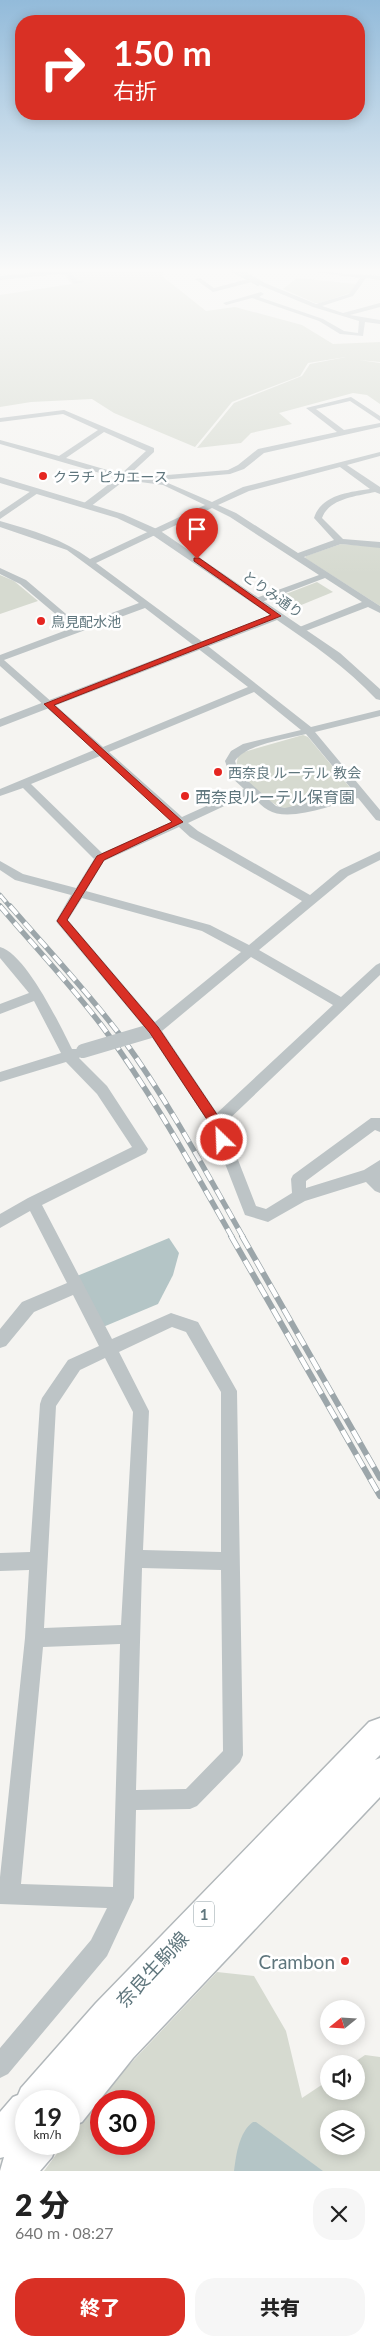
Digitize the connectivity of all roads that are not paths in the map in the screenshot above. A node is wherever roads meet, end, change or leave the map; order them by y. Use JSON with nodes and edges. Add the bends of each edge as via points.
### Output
{"nodes":[{"id":1,"x":380,"y":419,"type":"edge"},
{"id":2,"x":0,"y":420,"type":"edge"},
{"id":3,"x":380,"y":426,"type":"edge"},
{"id":4,"x":104,"y":430,"type":"junction"},
{"id":5,"x":343,"y":433,"type":"junction"},
{"id":6,"x":0,"y":442,"type":"edge"},
{"id":7,"x":380,"y":454,"type":"edge"},
{"id":8,"x":60,"y":459,"type":"junction"},
{"id":9,"x":340,"y":464,"type":"junction"},
{"id":10,"x":123,"y":477,"type":"junction"},
{"id":11,"x":139,"y":479,"type":"junction"},
{"id":12,"x":0,"y":480,"type":"edge"},
{"id":13,"x":379,"y":490,"type":"edge"},
{"id":14,"x":37,"y":491,"type":"junction"},
{"id":15,"x":87,"y":505,"type":"junction"},
{"id":16,"x":211,"y":505,"type":"junction"},
{"id":17,"x":0,"y":516,"type":"edge"},
{"id":18,"x":0,"y":524,"type":"edge"},
{"id":19,"x":155,"y":532,"type":"junction"},
{"id":20,"x":340,"y":541,"type":"junction"},
{"id":21,"x":380,"y":545,"type":"edge"},
{"id":22,"x":297,"y":557,"type":"junction"},
{"id":23,"x":90,"y":562,"type":"junction"},
{"id":24,"x":0,"y":571,"type":"edge"},
{"id":25,"x":326,"y":575,"type":"junction"},
{"id":26,"x":256,"y":600,"type":"junction"},
{"id":27,"x":369,"y":603,"type":"junction"},
{"id":28,"x":146,"y":604,"type":"junction"},
{"id":29,"x":380,"y":610,"type":"edge"},
{"id":30,"x":277,"y":616,"type":"junction"},
{"id":31,"x":78,"y":629,"type":"junction"},
{"id":32,"x":300,"y":630,"type":"junction"},
{"id":33,"x":201,"y":645,"type":"junction"},
{"id":34,"x":0,"y":659,"type":"edge"},
{"id":35,"x":255,"y":688,"type":"junction"},
{"id":36,"x":380,"y":696,"type":"edge"},
{"id":37,"x":48,"y":704,"type":"junction"},
{"id":38,"x":380,"y":713,"type":"edge"},
{"id":39,"x":0,"y":723,"type":"edge"},
{"id":40,"x":309,"y":730,"type":"junction"},
{"id":41,"x":101,"y":752,"type":"junction"},
{"id":42,"x":24,"y":783,"type":"junction"},
{"id":43,"x":251,"y":790,"type":"junction"},
{"id":44,"x":0,"y":793,"type":"edge"},
{"id":45,"x":361,"y":794,"type":"junction"},
{"id":46,"x":380,"y":817,"type":"edge"},
{"id":47,"x":179,"y":822,"type":"junction"},
{"id":48,"x":380,"y":854,"type":"edge"},
{"id":49,"x":100,"y":858,"type":"junction"},
{"id":50,"x":0,"y":865,"type":"edge"},
{"id":51,"x":78,"y":894,"type":"junction"},
{"id":52,"x":311,"y":901,"type":"junction"},
{"id":53,"x":0,"y":951,"type":"edge"},
{"id":54,"x":250,"y":951,"type":"junction"},
{"id":55,"x":6,"y":964,"type":"edge"},
{"id":56,"x":380,"y":968,"type":"edge"},
{"id":57,"x":37,"y":996,"type":"junction"},
{"id":58,"x":341,"y":1002,"type":"junction"},
{"id":59,"x":0,"y":1009,"type":"edge"},
{"id":60,"x":154,"y":1030,"type":"junction"},
{"id":61,"x":76,"y":1054,"type":"junction"},
{"id":62,"x":0,"y":1076,"type":"edge"},
{"id":63,"x":216,"y":1123,"type":"junction"},
{"id":64,"x":380,"y":1126,"type":"edge"},
{"id":65,"x":374,"y":1170,"type":"edge"},
{"id":66,"x":380,"y":1187,"type":"edge"},
{"id":67,"x":300,"y":1196,"type":"junction"},
{"id":68,"x":32,"y":1202,"type":"junction"},
{"id":69,"x":0,"y":1222,"type":"edge"},
{"id":70,"x":78,"y":1286,"type":"junction"},
{"id":71,"x":0,"y":1341,"type":"edge"},
{"id":72,"x":109,"y":1349,"type":"junction"},
{"id":73,"x":135,"y":1559,"type":"junction"},
{"id":74,"x":40,"y":1561,"type":"junction"},
{"id":75,"x":230,"y":1561,"type":"junction"},
{"id":76,"x":0,"y":1562,"type":"edge"},
{"id":77,"x":130,"y":1634,"type":"junction"},
{"id":78,"x":34,"y":1638,"type":"junction"},
{"id":79,"x":380,"y":1733,"type":"edge"},
{"id":80,"x":380,"y":1774,"type":"edge"},
{"id":81,"x":126,"y":1800,"type":"junction"},
{"id":82,"x":4,"y":1894,"type":"edge"},
{"id":83,"x":123,"y":1898,"type":"junction"},
{"id":84,"x":0,"y":2066,"type":"edge"},
{"id":85,"x":43,"y":2090,"type":"edge"},
{"id":86,"x":80,"y":2096,"type":"edge"},
{"id":87,"x":15,"y":2123,"type":"edge"},
{"id":88,"x":0,"y":2140,"type":"edge"},
{"id":89,"x":30,"y":2155,"type":"edge"},
{"id":90,"x":16,"y":2171,"type":"edge"}],
"edges":[{"from":1,"to":5,"type":"street","via":[[351,399],[310,408]]},
{"from":2,"to":4,"type":"street","via":[[64,412]]},
{"from":3,"to":5,"type":"street"},
{"from":4,"to":8,"type":"street"},
{"from":4,"to":10,"type":"street","via":[[151,450]]},
{"from":5,"to":11,"type":"street","via":[[261,451],[230,472]]},
{"from":6,"to":8,"type":"street"},
{"from":7,"to":9,"type":"street"},
{"from":8,"to":10,"type":"street"},
{"from":9,"to":13,"type":"street"},
{"from":9,"to":16,"type":"street","via":[[246,488]]},
{"from":10,"to":11,"type":"street"},
{"from":10,"to":15,"type":"street"},
{"from":11,"to":16,"type":"street","via":[[165,483]]},
{"from":12,"to":14,"type":"street","name":"とりみ通り"},
{"from":13,"to":20,"type":"street","via":[[337,499],[319,511],[318,518],[322,524]]},
{"from":14,"to":15,"type":"street","name":"とりみ通り"},
{"from":14,"to":17,"type":"street"},
{"from":15,"to":19,"type":"street","name":"とりみ通り"},
{"from":16,"to":19,"type":"street"},
{"from":16,"to":22,"type":"street"},
{"from":18,"to":23,"type":"street","via":[[62,545]]},
{"from":19,"to":23,"type":"street"},
{"from":19,"to":26,"type":"street","name":"とりみ通り"},
{"from":20,"to":21,"type":"street"},
{"from":20,"to":22,"type":"street"},
{"from":22,"to":25,"type":"street"},
{"from":23,"to":28,"type":"street"},
{"from":24,"to":31,"type":"street","via":[[23,582]]},
{"from":25,"to":26,"type":"street"},
{"from":25,"to":27,"type":"street"},
{"from":26,"to":30,"type":"street","name":"とりみ通り"},
{"from":27,"to":29,"type":"street"},
{"from":27,"to":32,"type":"street"},
{"from":28,"to":31,"type":"street"},
{"from":28,"to":33,"type":"street"},
{"from":30,"to":32,"type":"street","name":"とりみ通り"},
{"from":30,"to":33,"type":"street"},
{"from":31,"to":34,"type":"street"},
{"from":32,"to":36,"type":"street","name":"とりみ通り","via":[[342,660]]},
{"from":33,"to":35,"type":"street"},
{"from":33,"to":37,"type":"street"},
{"from":34,"to":37,"type":"street"},
{"from":35,"to":40,"type":"street"},
{"from":35,"to":41,"type":"street"},
{"from":37,"to":39,"type":"street"},
{"from":37,"to":41,"type":"street"},
{"from":38,"to":40,"type":"street"},
{"from":40,"to":43,"type":"street","via":[[247,746],[235,753],[230,762],[234,774]]},
{"from":40,"to":45,"type":"street"},
{"from":41,"to":42,"type":"street"},
{"from":41,"to":47,"type":"street"},
{"from":42,"to":44,"type":"street"},
{"from":42,"to":49,"type":"street"},
{"from":43,"to":45,"type":"street","via":[[272,808],[284,812],[296,812]]},
{"from":43,"to":47,"type":"street"},
{"from":45,"to":46,"type":"street"},
{"from":47,"to":49,"type":"street"},
{"from":47,"to":52,"type":"street","via":[[194,834]]},
{"from":48,"to":52,"type":"street","via":[[344,873]]},
{"from":49,"to":51,"type":"street"},
{"from":50,"to":51,"type":"street","via":[[19,877]]},
{"from":51,"to":54,"type":"street","via":[[206,928]]},
{"from":51,"to":60,"type":"street","via":[[62,921]]},
{"from":52,"to":54,"type":"street"},
{"from":53,"to":55,"type":"street"},
{"from":54,"to":58,"type":"street"},
{"from":54,"to":60,"type":"street"},
{"from":55,"to":57,"type":"street"},
{"from":56,"to":58,"type":"street"},
{"from":57,"to":59,"type":"street"},
{"from":57,"to":61,"type":"street"},
{"from":58,"to":63,"type":"street"},
{"from":60,"to":61,"type":"street","bridge":true},
{"from":60,"to":63,"type":"street"},
{"from":61,"to":62,"type":"street"},
{"from":61,"to":68,"type":"street","via":[[141,1149]]},
{"from":63,"to":67,"type":"street","via":[[250,1211],[268,1216]]},
{"from":64,"to":67,"type":"street","via":[[376,1122],[298,1179]]},
{"from":65,"to":66,"type":"street"},
{"from":65,"to":67,"type":"street"},
{"from":68,"to":69,"type":"street"},
{"from":68,"to":70,"type":"street"},
{"from":70,"to":71,"type":"street","via":[[28,1307]]},
{"from":70,"to":72,"type":"street"},
{"from":72,"to":73,"type":"street","via":[[141,1411]]},
{"from":72,"to":74,"type":"street","via":[[74,1366],[48,1404]]},
{"from":72,"to":75,"type":"street","via":[[171,1320],[192,1327],[229,1392]]},
{"from":73,"to":75,"type":"street"},
{"from":73,"to":77,"type":"street"},
{"from":74,"to":76,"type":"street"},
{"from":74,"to":78,"type":"street"},
{"from":75,"to":81,"type":"street","via":[[233,1755],[190,1799]]},
{"from":77,"to":78,"type":"street"},
{"from":77,"to":81,"type":"street"},
{"from":78,"to":82,"type":"street"},
{"from":79,"to":85,"type":"main road","name":"奈良生駒線","number":"1","via":[[114,2008]]},
{"from":80,"to":86,"type":"main road","name":"奈良生駒線","number":"1","via":[[121,2046]]},
{"from":81,"to":83,"type":"street"},
{"from":82,"to":83,"type":"street"},
{"from":83,"to":84,"type":"street","via":[[99,1948]]},
{"from":87,"to":88,"type":"main road"},
{"from":89,"to":90,"type":"main road"}]}
